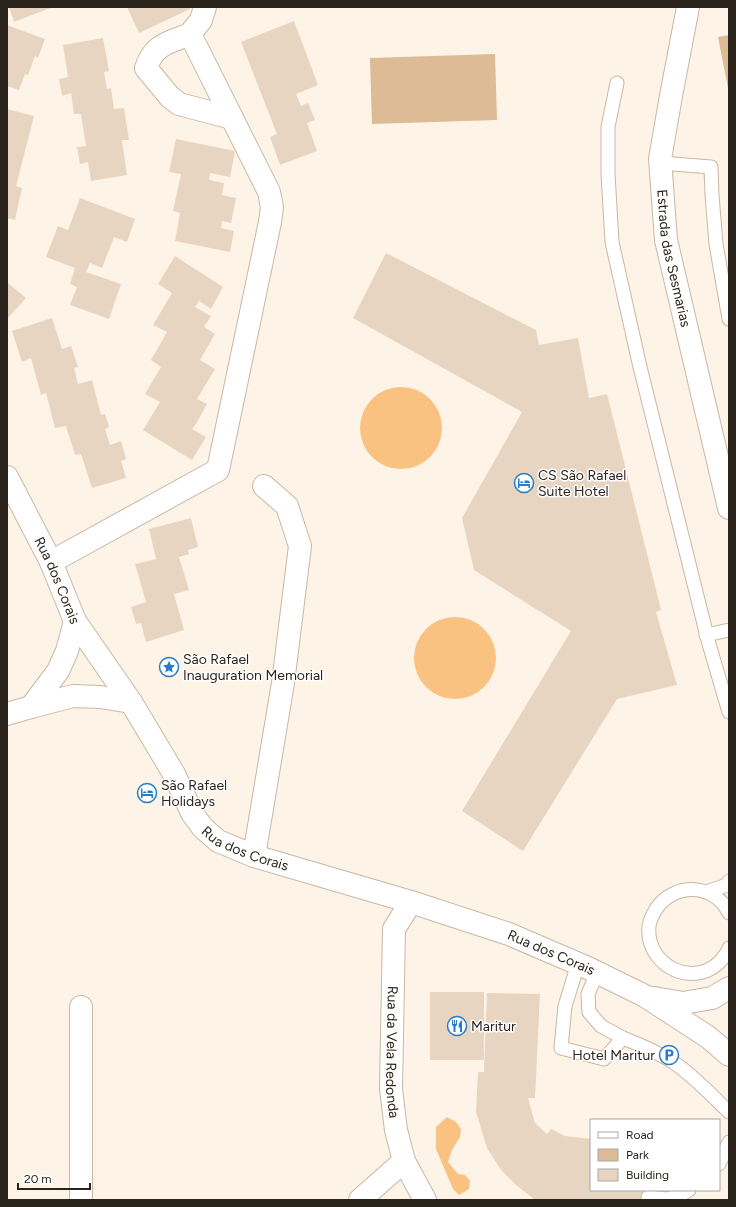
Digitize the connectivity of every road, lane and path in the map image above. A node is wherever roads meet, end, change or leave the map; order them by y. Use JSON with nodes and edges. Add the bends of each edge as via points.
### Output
{"nodes":[{"id":1,"x":205,"y":7,"type":"edge"},
{"id":2,"x":688,"y":7,"type":"edge"},
{"id":3,"x":190,"y":34,"type":"junction"},
{"id":4,"x":617,"y":83,"type":"dead end"},
{"id":5,"x":232,"y":118,"type":"junction"},
{"id":6,"x":661,"y":163,"type":"junction"},
{"id":7,"x":729,"y":319,"type":"edge"},
{"id":8,"x":722,"y":451,"type":"edge"},
{"id":9,"x":7,"y":478,"type":"edge"},
{"id":10,"x":264,"y":486,"type":"dead end"},
{"id":11,"x":729,"y":508,"type":"edge"},
{"id":12,"x":50,"y":562,"type":"junction"},
{"id":13,"x":76,"y":620,"type":"junction"},
{"id":14,"x":729,"y":630,"type":"edge"},
{"id":15,"x":706,"y":635,"type":"junction"},
{"id":16,"x":132,"y":702,"type":"junction"},
{"id":17,"x":31,"y":707,"type":"junction"},
{"id":18,"x":729,"y":712,"type":"edge"},
{"id":19,"x":7,"y":714,"type":"edge"},
{"id":20,"x":254,"y":856,"type":"junction"},
{"id":21,"x":729,"y":881,"type":"edge"},
{"id":22,"x":706,"y":892,"type":"junction"},
{"id":23,"x":411,"y":902,"type":"junction"},
{"id":24,"x":729,"y":913,"type":"edge"},
{"id":25,"x":729,"y":948,"type":"edge"},
{"id":26,"x":588,"y":968,"type":"junction"},
{"id":27,"x":724,"y":994,"type":"edge"},
{"id":28,"x":645,"y":996,"type":"junction"},
{"id":29,"x":81,"y":1007,"type":"dead end"},
{"id":30,"x":696,"y":1029,"type":"junction"},
{"id":31,"x":729,"y":1037,"type":"edge"},
{"id":32,"x":623,"y":1038,"type":"junction"},
{"id":33,"x":729,"y":1055,"type":"edge"},
{"id":34,"x":729,"y":1112,"type":"edge"},
{"id":35,"x":729,"y":1142,"type":"edge"},
{"id":36,"x":404,"y":1161,"type":"junction"},
{"id":37,"x":720,"y":1162,"type":"edge"},
{"id":38,"x":687,"y":1191,"type":"edge"},
{"id":39,"x":648,"y":1196,"type":"dead end"},
{"id":40,"x":81,"y":1200,"type":"edge"},
{"id":41,"x":360,"y":1200,"type":"edge"},
{"id":42,"x":425,"y":1200,"type":"edge"}],
"edges":[{"from":1,"to":3,"type":"street","via":[[202,20]]},
{"from":2,"to":6,"type":"street","name":"Estrada das Sesmarias"},
{"from":3,"to":5,"type":"street"},
{"from":3,"to":5,"type":"street","via":[[160,46],[150,57],[146,68],[179,104]]},
{"from":4,"to":15,"type":"lane","via":[[608,127],[612,242]]},
{"from":5,"to":12,"type":"street","via":[[269,192],[272,207],[218,470]]},
{"from":6,"to":7,"type":"lane","via":[[711,167],[716,244]]},
{"from":6,"to":8,"type":"street","name":"Estrada das Sesmarias","via":[[666,240]]},
{"from":8,"to":11,"type":"street","name":"Estrada das Sesmarias"},
{"from":9,"to":12,"type":"street","name":"Rua dos Corais"},
{"from":10,"to":20,"type":"street","via":[[287,506],[300,546],[283,683]]},
{"from":12,"to":13,"type":"street","name":"Rua dos Corais"},
{"from":13,"to":16,"type":"street","name":"Rua dos Corais"},
{"from":13,"to":17,"type":"street","via":[[58,671]]},
{"from":14,"to":15,"type":"lane"},
{"from":15,"to":18,"type":"lane"},
{"from":16,"to":17,"type":"street","via":[[100,696],[73,696]]},
{"from":16,"to":20,"type":"street","name":"Rua dos Corais","via":[[174,774],[192,813],[203,828],[218,841]]},
{"from":17,"to":19,"type":"street"},
{"from":20,"to":23,"type":"street","name":"Rua dos Corais"},
{"from":21,"to":22,"type":"lane","via":[[727,885]]},
{"from":22,"to":24,"type":"lane","via":[[719,899]]},
{"from":22,"to":25,"type":"lane","via":[[683,890],[661,901],[650,925],[652,948],[667,965],[680,972],[694,974],[719,963]]},
{"from":23,"to":26,"type":"street","name":"Rua dos Corais","via":[[509,934]]},
{"from":23,"to":36,"type":"street","name":"Rua da Vela Redonda","via":[[394,929],[391,1089],[396,1130]]},
{"from":26,"to":28,"type":"street","name":"Rua dos Corais"},
{"from":26,"to":32,"type":"lane","via":[[589,1012],[601,1026]]},
{"from":26,"to":32,"type":"lane","via":[[565,1006],[561,1048],[604,1059]]},
{"from":27,"to":28,"type":"street","via":[[683,1003]]},
{"from":28,"to":30,"type":"street"},
{"from":29,"to":40,"type":"street"},
{"from":30,"to":31,"type":"street","via":[[722,1038]]},
{"from":30,"to":33,"type":"street"},
{"from":32,"to":34,"type":"lane","via":[[645,1046],[674,1063]]},
{"from":35,"to":37,"type":"lane"},
{"from":36,"to":41,"type":"street"},
{"from":36,"to":42,"type":"street","name":"Rua da Vela Redonda"},
{"from":38,"to":39,"type":"lane","via":[[667,1200]]}]}
